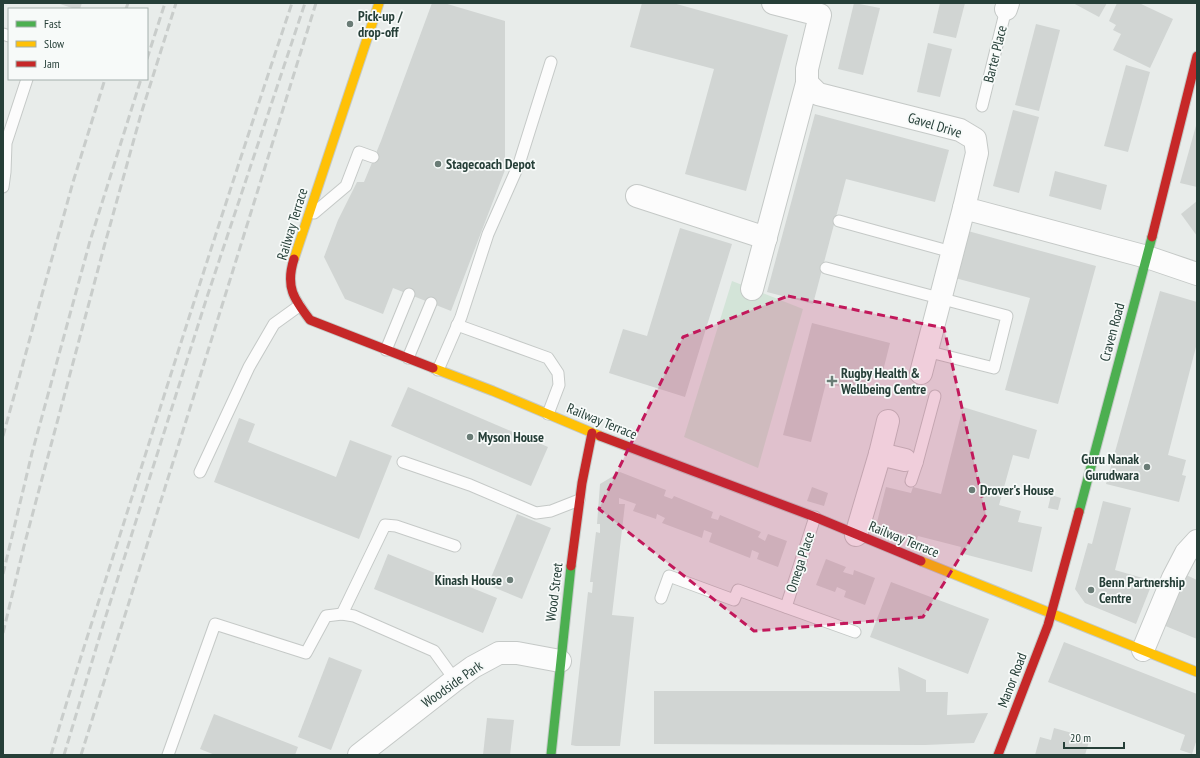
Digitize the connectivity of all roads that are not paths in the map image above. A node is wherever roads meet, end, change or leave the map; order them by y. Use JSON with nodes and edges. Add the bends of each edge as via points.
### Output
{"nodes":[{"id":1,"x":380,"y":3,"type":"edge"},
{"id":2,"x":773,"y":3,"type":"edge"},
{"id":3,"x":1007,"y":6,"type":"edge"},
{"id":4,"x":823,"y":9,"type":"edge"},
{"id":5,"x":1197,"y":56,"type":"edge"},
{"id":6,"x":551,"y":62,"type":"dead end"},
{"id":7,"x":27,"y":80,"type":"edge"},
{"id":8,"x":807,"y":83,"type":"junction"},
{"id":9,"x":982,"y":106,"type":"dead end"},
{"id":10,"x":374,"y":157,"type":"dead end"},
{"id":11,"x":3,"y":187,"type":"edge"},
{"id":12,"x":637,"y":196,"type":"dead end"},
{"id":13,"x":964,"y":208,"type":"junction"},
{"id":14,"x":308,"y":217,"type":"junction"},
{"id":15,"x":839,"y":222,"type":"dead end"},
{"id":16,"x":766,"y":238,"type":"junction"},
{"id":17,"x":952,"y":252,"type":"junction"},
{"id":18,"x":1147,"y":257,"type":"junction"},
{"id":19,"x":826,"y":268,"type":"dead end"},
{"id":20,"x":1197,"y":274,"type":"edge"},
{"id":21,"x":752,"y":289,"type":"dead end"},
{"id":22,"x":409,"y":294,"type":"dead end"},
{"id":23,"x":940,"y":298,"type":"junction"},
{"id":24,"x":430,"y":303,"type":"dead end"},
{"id":25,"x":299,"y":306,"type":"junction"},
{"id":26,"x":457,"y":325,"type":"junction"},
{"id":27,"x":386,"y":350,"type":"junction"},
{"id":28,"x":926,"y":351,"type":"junction"},
{"id":29,"x":408,"y":358,"type":"junction"},
{"id":30,"x":438,"y":370,"type":"junction"},
{"id":31,"x":921,"y":373,"type":"dead end"},
{"id":32,"x":934,"y":396,"type":"dead end"},
{"id":33,"x":548,"y":414,"type":"junction"},
{"id":34,"x":888,"y":421,"type":"dead end"},
{"id":35,"x":592,"y":433,"type":"junction"},
{"id":36,"x":880,"y":454,"type":"junction"},
{"id":37,"x":911,"y":461,"type":"junction"},
{"id":38,"x":403,"y":462,"type":"dead end"},
{"id":39,"x":200,"y":472,"type":"dead end"},
{"id":40,"x":911,"y":481,"type":"dead end"},
{"id":41,"x":579,"y":500,"type":"junction"},
{"id":42,"x":815,"y":517,"type":"junction"},
{"id":43,"x":856,"y":535,"type":"junction"},
{"id":44,"x":1197,"y":541,"type":"edge"},
{"id":45,"x":455,"y":546,"type":"dead end"},
{"id":46,"x":661,"y":598,"type":"dead end"},
{"id":47,"x":786,"y":607,"type":"junction"},
{"id":48,"x":342,"y":614,"type":"junction"},
{"id":49,"x":1051,"y":614,"type":"junction"},
{"id":50,"x":855,"y":632,"type":"dead end"},
{"id":51,"x":1143,"y":650,"type":"junction"},
{"id":52,"x":560,"y":661,"type":"junction"},
{"id":53,"x":1197,"y":672,"type":"edge"},
{"id":54,"x":455,"y":680,"type":"junction"},
{"id":55,"x":168,"y":755,"type":"edge"},
{"id":56,"x":358,"y":755,"type":"edge"},
{"id":57,"x":551,"y":755,"type":"edge"},
{"id":58,"x":998,"y":755,"type":"edge"}],
"edges":[{"from":1,"to":14,"type":"street","name":"Railway Terrace"},
{"from":2,"to":4,"type":"street"},
{"from":3,"to":9,"type":"lane","name":"Barter Place"},
{"from":4,"to":8,"type":"street","via":[[807,69]]},
{"from":5,"to":18,"type":"street","name":"Craven Road"},
{"from":6,"to":26,"type":"lane","via":[[519,164],[488,234]]},
{"from":7,"to":11,"type":"lane","via":[[6,143]]},
{"from":8,"to":13,"type":"street","name":"Gavel Drive","via":[[818,94],[960,130],[975,139],[977,153]]},
{"from":8,"to":16,"type":"street"},
{"from":10,"to":14,"type":"lane","via":[[359,152],[346,186]]},
{"from":12,"to":16,"type":"street"},
{"from":13,"to":17,"type":"street"},
{"from":13,"to":18,"type":"street"},
{"from":14,"to":25,"type":"street","name":"Railway Terrace","via":[[293,263],[291,281],[292,293]]},
{"from":15,"to":17,"type":"lane"},
{"from":16,"to":21,"type":"street"},
{"from":17,"to":23,"type":"street"},
{"from":18,"to":20,"type":"street"},
{"from":18,"to":49,"type":"street","name":"Craven Road"},
{"from":19,"to":23,"type":"lane"},
{"from":22,"to":27,"type":"lane"},
{"from":23,"to":28,"type":"street"},
{"from":23,"to":28,"type":"lane","via":[[1007,316],[994,368]]},
{"from":24,"to":29,"type":"lane"},
{"from":25,"to":27,"type":"street","name":"Railway Terrace","via":[[310,320]]},
{"from":25,"to":39,"type":"lane","via":[[274,324],[249,367]]},
{"from":26,"to":30,"type":"lane"},
{"from":26,"to":33,"type":"lane","via":[[548,358],[558,373],[559,381]]},
{"from":27,"to":29,"type":"street","name":"Railway Terrace"},
{"from":28,"to":31,"type":"street"},
{"from":29,"to":30,"type":"street","name":"Railway Terrace"},
{"from":30,"to":33,"type":"street","name":"Railway Terrace"},
{"from":32,"to":37,"type":"lane"},
{"from":33,"to":35,"type":"street","name":"Railway Terrace"},
{"from":34,"to":36,"type":"street"},
{"from":35,"to":41,"type":"street","name":"Wood Street"},
{"from":35,"to":42,"type":"street","name":"Railway Terrace"},
{"from":36,"to":37,"type":"street"},
{"from":36,"to":43,"type":"street"},
{"from":37,"to":40,"type":"lane"},
{"from":38,"to":41,"type":"lane","via":[[470,485],[536,513],[552,511]]},
{"from":41,"to":52,"type":"street","name":"Wood Street"},
{"from":42,"to":43,"type":"street","name":"Railway Terrace"},
{"from":42,"to":47,"type":"lane","name":"Omega Place"},
{"from":43,"to":49,"type":"street","name":"Railway Terrace"},
{"from":44,"to":51,"type":"street","via":[[1186,553],[1173,578]]},
{"from":45,"to":48,"type":"lane","via":[[386,525]]},
{"from":46,"to":47,"type":"lane","name":"Omega Place","via":[[668,576],[734,600],[738,590]]},
{"from":47,"to":50,"type":"lane","name":"Omega Place"},
{"from":48,"to":54,"type":"lane","via":[[354,616],[434,651]]},
{"from":48,"to":55,"type":"lane","via":[[326,616],[306,653],[215,624]]},
{"from":49,"to":51,"type":"street","name":"Railway Terrace"},
{"from":49,"to":58,"type":"street","name":"Manor Road"},
{"from":51,"to":53,"type":"street","name":"Railway Terrace"},
{"from":52,"to":54,"type":"street","name":"Woodside Park","via":[[517,653],[499,653]]},
{"from":52,"to":57,"type":"street","name":"Wood Street"},
{"from":54,"to":56,"type":"street","name":"Woodside Park"}]}
